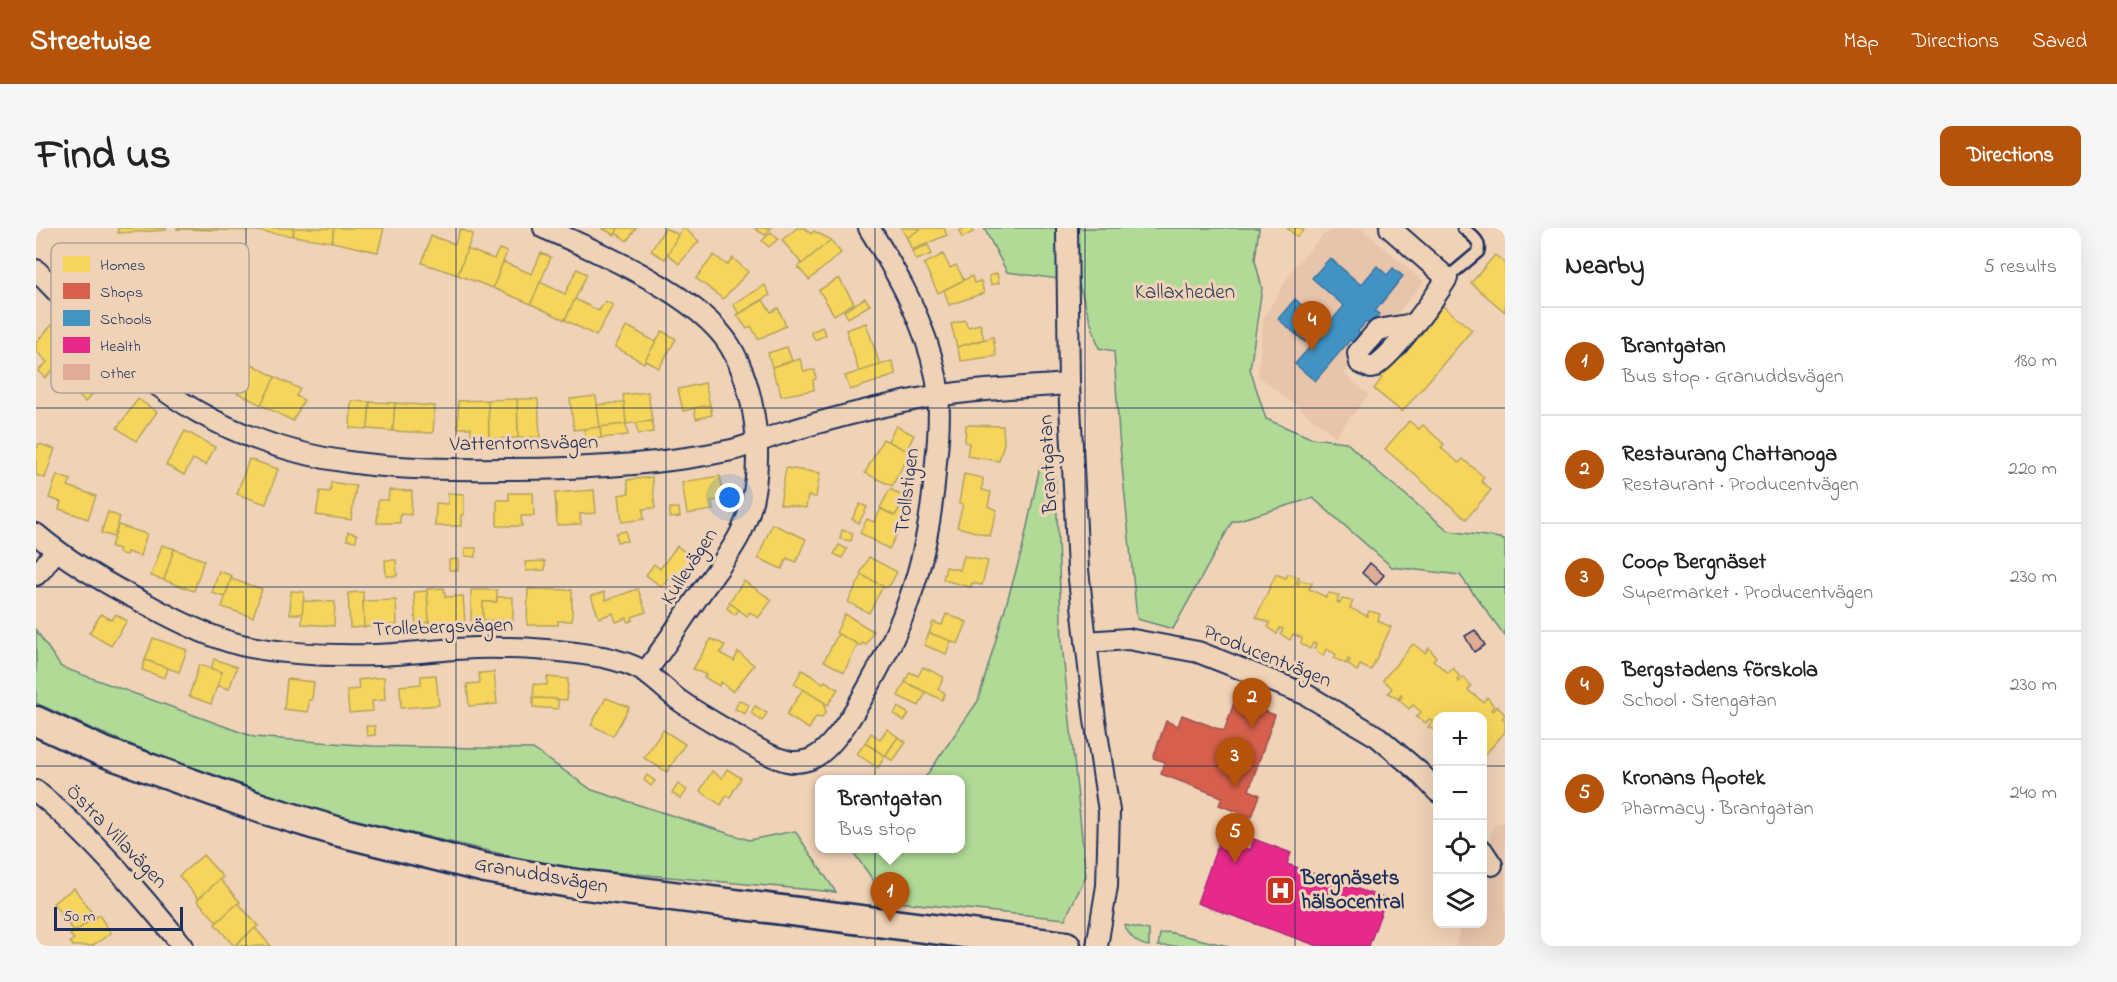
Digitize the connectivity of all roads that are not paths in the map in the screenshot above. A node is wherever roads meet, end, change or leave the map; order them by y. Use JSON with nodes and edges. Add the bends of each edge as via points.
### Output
{"nodes":[{"id":1,"x":544,"y":228,"type":"edge"},
{"id":2,"x":869,"y":228,"type":"edge"},
{"id":3,"x":1067,"y":228,"type":"edge"},
{"id":4,"x":1390,"y":228,"type":"edge"},
{"id":5,"x":1462,"y":228,"type":"edge"},
{"id":6,"x":36,"y":270,"type":"edge"},
{"id":7,"x":1447,"y":278,"type":"junction"},
{"id":8,"x":51,"y":286,"type":"edge"},
{"id":9,"x":1413,"y":324,"type":"dead end"},
{"id":10,"x":1069,"y":384,"type":"junction"},
{"id":11,"x":170,"y":393,"type":"edge"},
{"id":12,"x":938,"y":396,"type":"junction"},
{"id":13,"x":757,"y":442,"type":"junction"},
{"id":14,"x":36,"y":534,"type":"edge"},
{"id":15,"x":56,"y":550,"type":"junction"},
{"id":16,"x":36,"y":575,"type":"edge"},
{"id":17,"x":1086,"y":642,"type":"junction"},
{"id":18,"x":645,"y":673,"type":"junction"},
{"id":19,"x":36,"y":721,"type":"edge"},
{"id":20,"x":824,"y":750,"type":"joint"},
{"id":21,"x":1433,"y":788,"type":"edge"},
{"id":22,"x":36,"y":791,"type":"edge"},
{"id":23,"x":183,"y":946,"type":"edge"},
{"id":24,"x":1066,"y":946,"type":"edge"},
{"id":25,"x":1097,"y":946,"type":"edge"}],
"edges":[{"from":1,"to":13,"type":"street","name":"Kullevägen","via":[[647,278],[691,305],[715,326],[738,362],[749,393]]},
{"from":2,"to":12,"type":"street","name":"Trollstigen","via":[[915,310]]},
{"from":3,"to":10,"type":"street","name":"Brantgatan"},
{"from":4,"to":7,"type":"street"},
{"from":5,"to":7,"type":"lane","via":[[1480,248]]},
{"from":6,"to":8,"type":"street","name":"Vattentornsvägen"},
{"from":7,"to":9,"type":"street"},
{"from":10,"to":12,"type":"street","name":"Vattentornsvägen"},
{"from":10,"to":17,"type":"street","name":"Brantgatan","via":[[1078,570]]},
{"from":11,"to":13,"type":"street","name":"Vattentornsvägen","via":[[255,440],[305,455],[366,465],[566,469],[660,460]]},
{"from":12,"to":13,"type":"street","name":"Vattentornsvägen","via":[[876,407]]},
{"from":12,"to":20,"type":"street","name":"Trollstigen","via":[[934,496],[927,538],[903,621],[853,712]]},
{"from":13,"to":18,"type":"street","name":"Kullevägen","via":[[757,479],[750,511],[734,546]]},
{"from":14,"to":15,"type":"street","name":"Trollebergsvägen"},
{"from":15,"to":16,"type":"street"},
{"from":15,"to":18,"type":"street","name":"Trollebergsvägen","via":[[179,622],[240,644],[322,655],[523,649],[603,657]]},
{"from":17,"to":21,"type":"street","name":"Producentvägen","via":[[1128,639],[1198,652],[1305,694],[1378,737]]},
{"from":17,"to":25,"type":"street","name":"Brantgatan","via":[[1109,811],[1107,886]]},
{"from":18,"to":20,"type":"street","name":"Trollebergsvägen","via":[[687,706],[778,759],[798,762],[816,757]]},
{"from":19,"to":24,"type":"street","name":"Granuddsvägen","via":[[101,751],[263,809],[485,868],[570,883]]},
{"from":22,"to":23,"type":"street","name":"Östra Villavägen","via":[[134,886]]}]}
